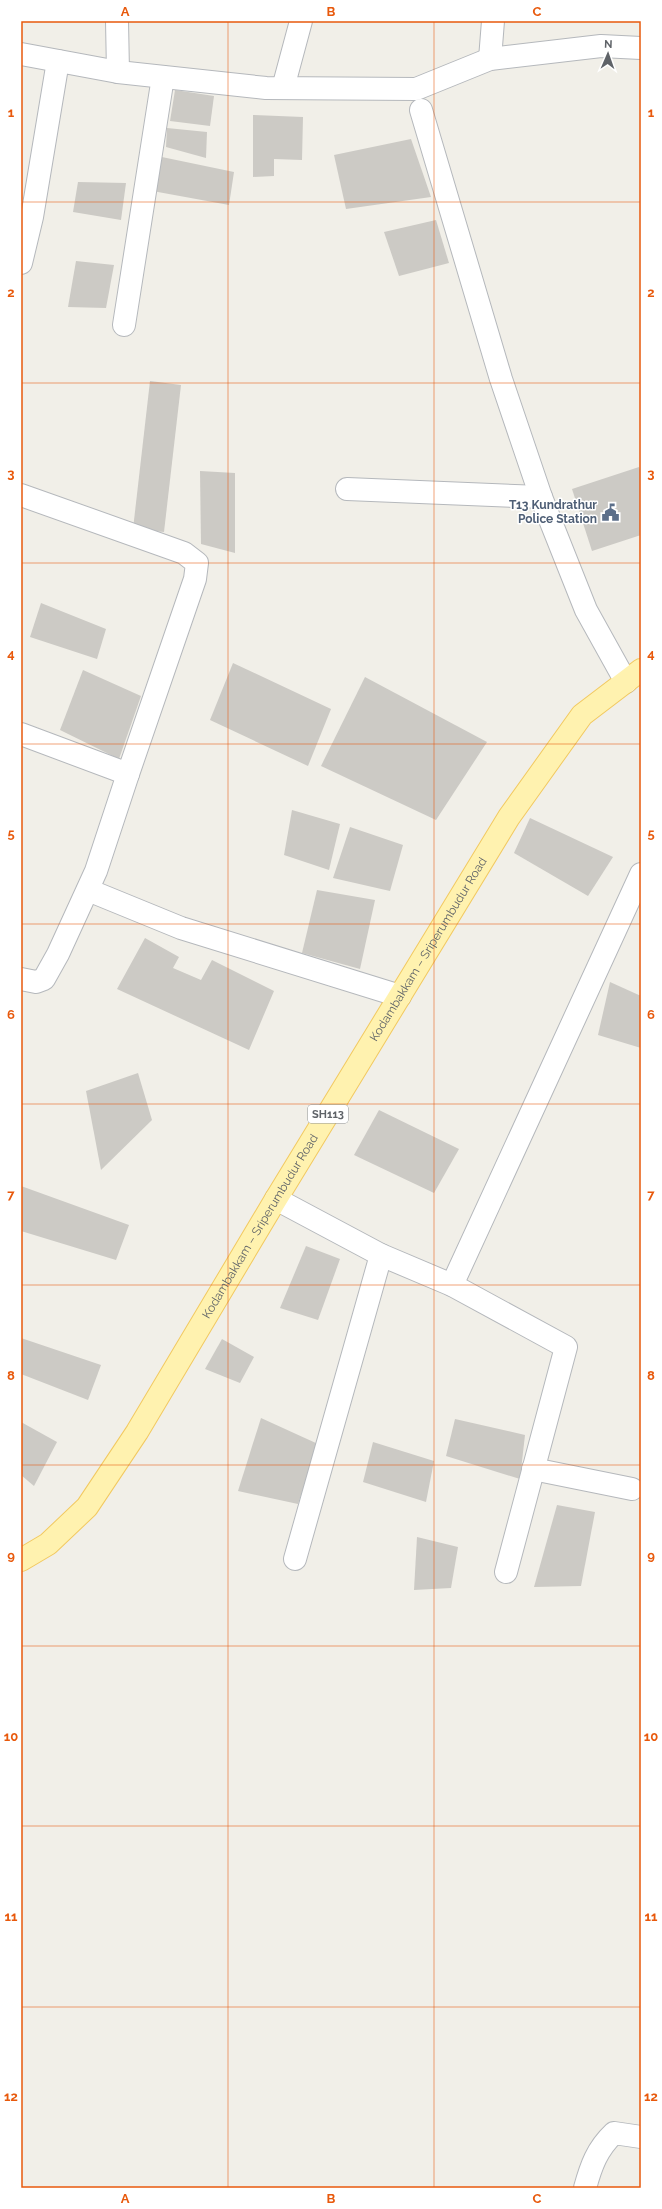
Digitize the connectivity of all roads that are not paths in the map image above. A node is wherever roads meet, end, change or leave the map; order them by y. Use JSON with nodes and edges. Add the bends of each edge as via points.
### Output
{"nodes":[{"id":1,"x":117,"y":21,"type":"edge"},
{"id":2,"x":301,"y":21,"type":"edge"},
{"id":3,"x":493,"y":21,"type":"edge"},
{"id":4,"x":641,"y":48,"type":"edge"},
{"id":5,"x":21,"y":54,"type":"edge"},
{"id":6,"x":490,"y":59,"type":"junction"},
{"id":7,"x":58,"y":61,"type":"junction"},
{"id":8,"x":118,"y":72,"type":"junction"},
{"id":9,"x":163,"y":77,"type":"junction"},
{"id":10,"x":284,"y":88,"type":"junction"},
{"id":11,"x":421,"y":110,"type":"dead end"},
{"id":12,"x":26,"y":216,"type":"edge"},
{"id":13,"x":21,"y":263,"type":"edge"},
{"id":14,"x":124,"y":324,"type":"dead end"},
{"id":15,"x":347,"y":489,"type":"dead end"},
{"id":16,"x":21,"y":495,"type":"edge"},
{"id":17,"x":541,"y":497,"type":"junction"},
{"id":18,"x":633,"y":676,"type":"edge"},
{"id":19,"x":21,"y":734,"type":"edge"},
{"id":20,"x":128,"y":774,"type":"junction"},
{"id":21,"x":641,"y":874,"type":"edge"},
{"id":22,"x":88,"y":890,"type":"junction"},
{"id":23,"x":21,"y":979,"type":"edge"},
{"id":24,"x":400,"y":996,"type":"junction"},
{"id":25,"x":276,"y":1199,"type":"junction"},
{"id":26,"x":381,"y":1255,"type":"junction"},
{"id":27,"x":452,"y":1285,"type":"junction"},
{"id":28,"x":533,"y":1469,"type":"junction"},
{"id":29,"x":632,"y":1489,"type":"dead end"},
{"id":30,"x":295,"y":1559,"type":"dead end"},
{"id":31,"x":21,"y":1560,"type":"edge"},
{"id":32,"x":506,"y":1572,"type":"dead end"},
{"id":33,"x":641,"y":2137,"type":"edge"},
{"id":34,"x":584,"y":2188,"type":"edge"}],
"edges":[{"from":1,"to":8,"type":"street"},
{"from":2,"to":10,"type":"street"},
{"from":3,"to":6,"type":"street"},
{"from":4,"to":6,"type":"street","via":[[601,46]]},
{"from":5,"to":7,"type":"street"},
{"from":6,"to":10,"type":"street","via":[[416,89]]},
{"from":7,"to":8,"type":"street"},
{"from":7,"to":12,"type":"street"},
{"from":8,"to":9,"type":"street"},
{"from":9,"to":10,"type":"street"},
{"from":9,"to":14,"type":"street"},
{"from":11,"to":17,"type":"street","via":[[501,379]]},
{"from":12,"to":13,"type":"street"},
{"from":15,"to":17,"type":"street"},
{"from":16,"to":20,"type":"street","via":[[184,552],[197,563],[195,579]]},
{"from":17,"to":18,"type":"street","via":[[586,610]]},
{"from":18,"to":24,"type":"main road","name":"Kodambakkam – Sriperumbudur Road","number":"SH113","via":[[582,715],[509,817]]},
{"from":19,"to":20,"type":"street"},
{"from":20,"to":22,"type":"street"},
{"from":21,"to":27,"type":"street"},
{"from":22,"to":23,"type":"street","via":[[44,979],[36,982]]},
{"from":22,"to":24,"type":"street","via":[[181,928]]},
{"from":24,"to":25,"type":"main road","name":"Kodambakkam – Sriperumbudur Road","number":"SH113"},
{"from":25,"to":26,"type":"street"},
{"from":25,"to":31,"type":"main road","name":"Kodambakkam – Sriperumbudur Road","number":"SH113","via":[[137,1432],[87,1507],[48,1544]]},
{"from":26,"to":27,"type":"street"},
{"from":26,"to":30,"type":"street"},
{"from":27,"to":28,"type":"street","via":[[566,1347]]},
{"from":28,"to":29,"type":"street"},
{"from":28,"to":32,"type":"street"},
{"from":33,"to":34,"type":"street","via":[[614,2133],[605,2141],[594,2158]]}]}
